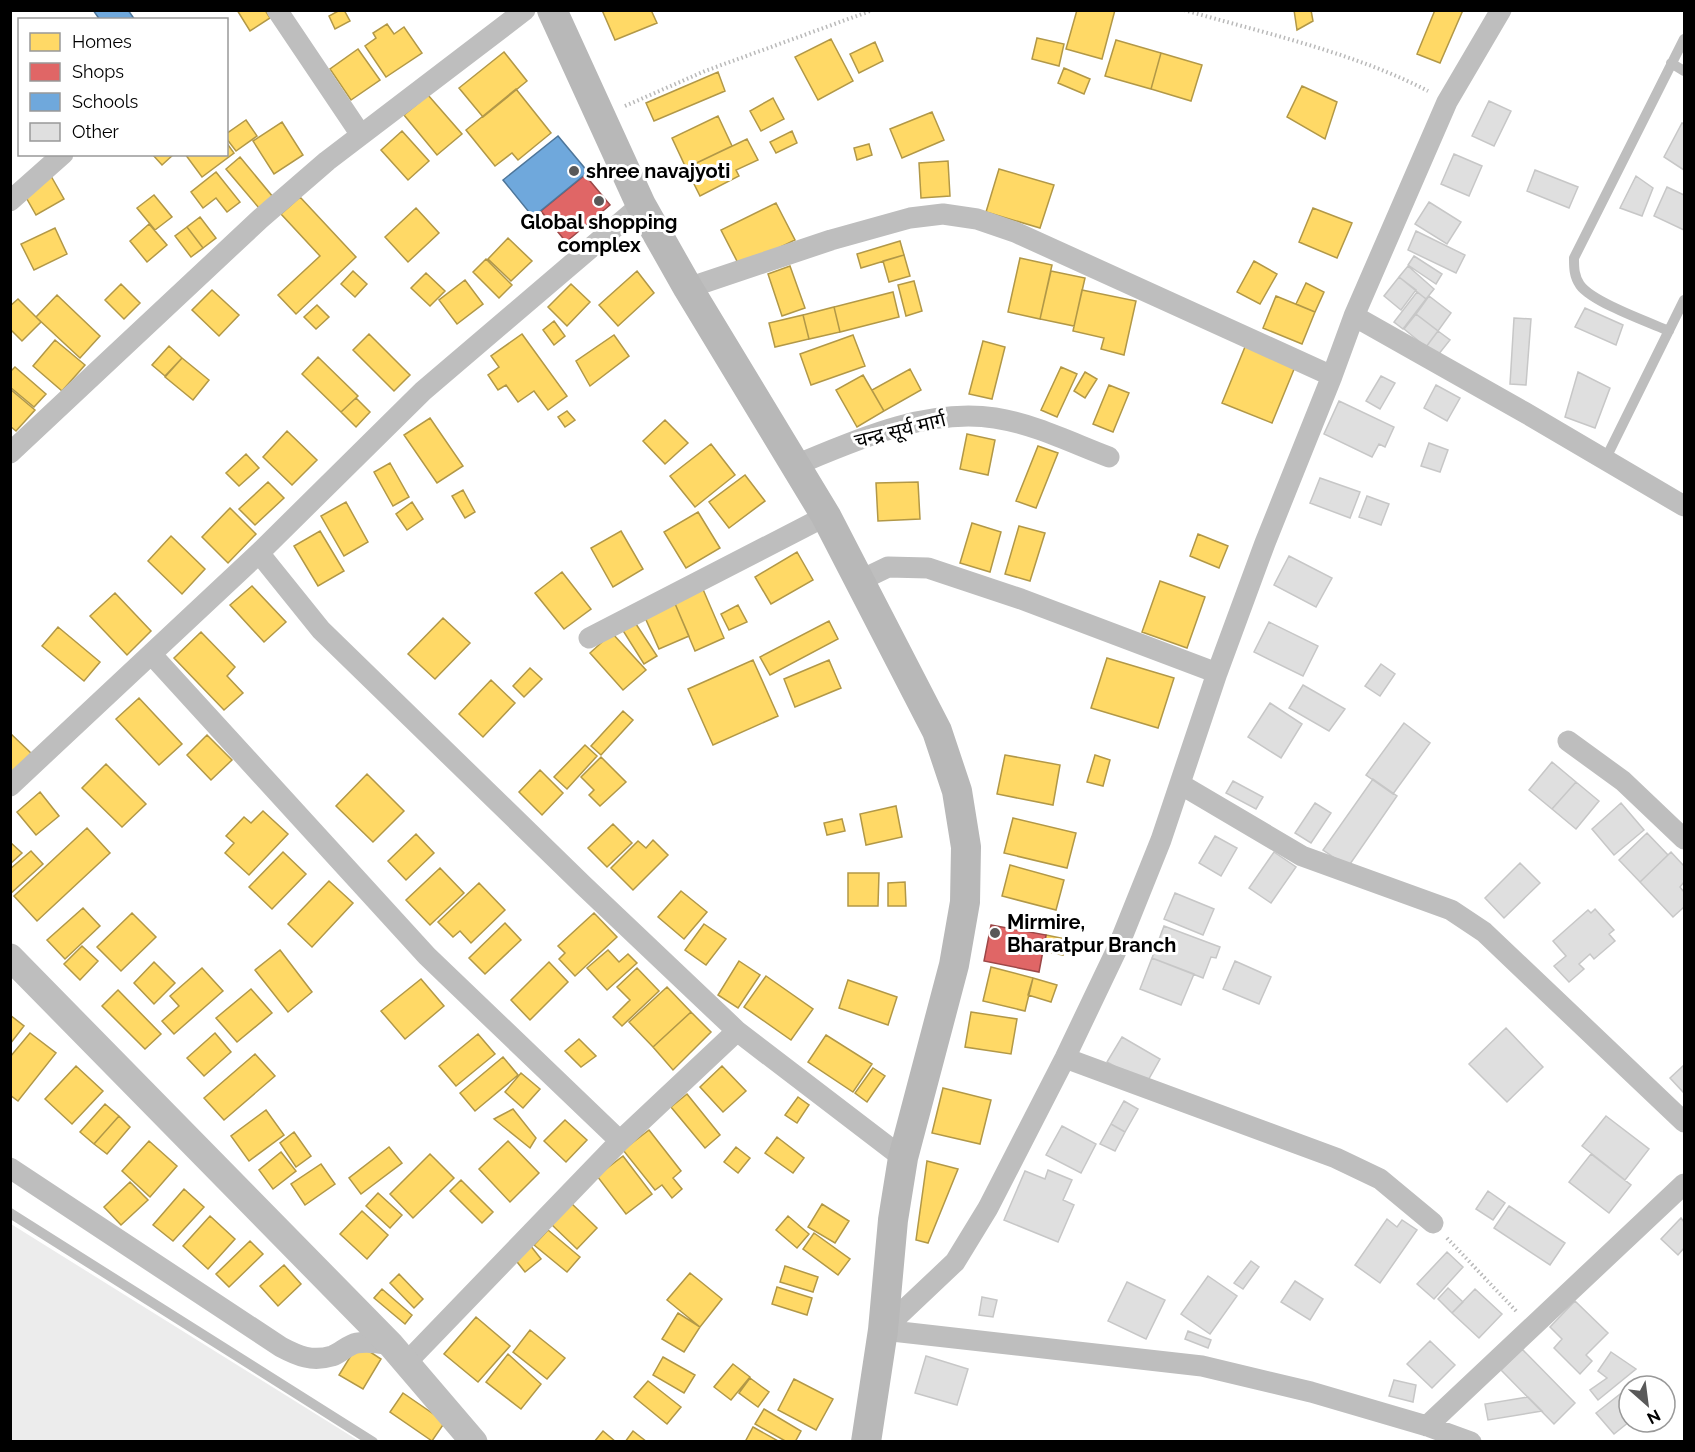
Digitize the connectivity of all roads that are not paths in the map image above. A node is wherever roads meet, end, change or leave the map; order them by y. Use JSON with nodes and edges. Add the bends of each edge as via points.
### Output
{"nodes":[{"id":1,"x":277,"y":10,"type":"edge"},
{"id":2,"x":525,"y":10,"type":"edge"},
{"id":3,"x":552,"y":10,"type":"edge"},
{"id":4,"x":1501,"y":10,"type":"edge"},
{"id":5,"x":1684,"y":39,"type":"edge"},
{"id":6,"x":1671,"y":63,"type":"junction"},
{"id":7,"x":1684,"y":71,"type":"edge"},
{"id":8,"x":361,"y":135,"type":"junction"},
{"id":9,"x":61,"y":156,"type":"edge"},
{"id":10,"x":10,"y":201,"type":"edge"},
{"id":11,"x":641,"y":205,"type":"junction"},
{"id":12,"x":688,"y":288,"type":"junction"},
{"id":13,"x":1684,"y":300,"type":"edge"},
{"id":14,"x":1353,"y":316,"type":"junction"},
{"id":15,"x":1669,"y":331,"type":"junction"},
{"id":16,"x":1332,"y":376,"type":"junction"},
{"id":17,"x":10,"y":453,"type":"edge"},
{"id":18,"x":1109,"y":457,"type":"dead end"},
{"id":19,"x":1605,"y":460,"type":"junction"},
{"id":20,"x":796,"y":465,"type":"junction"},
{"id":21,"x":1684,"y":507,"type":"edge"},
{"id":22,"x":826,"y":516,"type":"junction"},
{"id":23,"x":259,"y":553,"type":"junction"},
{"id":24,"x":859,"y":581,"type":"junction"},
{"id":25,"x":589,"y":638,"type":"dead end"},
{"id":26,"x":152,"y":655,"type":"junction"},
{"id":27,"x":1217,"y":673,"type":"junction"},
{"id":28,"x":1568,"y":741,"type":"dead end"},
{"id":29,"x":1180,"y":784,"type":"junction"},
{"id":30,"x":10,"y":786,"type":"edge"},
{"id":31,"x":1684,"y":839,"type":"edge"},
{"id":32,"x":10,"y":957,"type":"edge"},
{"id":33,"x":736,"y":1030,"type":"junction"},
{"id":34,"x":1065,"y":1058,"type":"junction"},
{"id":35,"x":1684,"y":1122,"type":"edge"},
{"id":36,"x":620,"y":1141,"type":"junction"},
{"id":37,"x":903,"y":1158,"type":"junction"},
{"id":38,"x":10,"y":1168,"type":"edge"},
{"id":39,"x":1684,"y":1184,"type":"edge"},
{"id":40,"x":10,"y":1213,"type":"edge"},
{"id":41,"x":1433,"y":1223,"type":"road end"},
{"id":42,"x":882,"y":1330,"type":"junction"},
{"id":43,"x":399,"y":1354,"type":"junction"},
{"id":44,"x":1427,"y":1426,"type":"junction"},
{"id":45,"x":373,"y":1442,"type":"edge"},
{"id":46,"x":474,"y":1442,"type":"edge"},
{"id":47,"x":866,"y":1442,"type":"edge"},
{"id":48,"x":1471,"y":1442,"type":"edge"}],
"edges":[{"from":1,"to":8,"type":"street"},
{"from":2,"to":8,"type":"street"},
{"from":3,"to":11,"type":"main road"},
{"from":4,"to":14,"type":"street","via":[[1447,102]]},
{"from":5,"to":6,"type":"lane"},
{"from":6,"to":7,"type":"lane"},
{"from":6,"to":15,"type":"lane","via":[[1574,258],[1574,274],[1592,296]]},
{"from":8,"to":17,"type":"street","via":[[260,219]]},
{"from":9,"to":10,"type":"street"},
{"from":11,"to":12,"type":"main road"},
{"from":11,"to":23,"type":"street","via":[[423,392]]},
{"from":12,"to":16,"type":"street","via":[[831,240],[910,218],[943,214],[977,219],[1015,232]]},
{"from":12,"to":20,"type":"main road"},
{"from":13,"to":15,"type":"lane"},
{"from":14,"to":16,"type":"street"},
{"from":14,"to":19,"type":"street"},
{"from":15,"to":19,"type":"lane"},
{"from":16,"to":27,"type":"street"},
{"from":18,"to":20,"type":"street","name":"चन्द्र सूर्य मार्ग","via":[[1026,426],[996,418],[959,416],[917,422],[848,443]]},
{"from":19,"to":21,"type":"street"},
{"from":20,"to":22,"type":"main road"},
{"from":22,"to":24,"type":"main road"},
{"from":22,"to":25,"type":"street"},
{"from":23,"to":26,"type":"street"},
{"from":23,"to":33,"type":"street","via":[[321,630]]},
{"from":24,"to":27,"type":"street","via":[[888,567],[928,568]]},
{"from":24,"to":37,"type":"main road","via":[[937,731],[957,790],[966,846],[965,902],[954,965]]},
{"from":26,"to":30,"type":"street"},
{"from":26,"to":36,"type":"street","via":[[427,956]]},
{"from":27,"to":29,"type":"street"},
{"from":28,"to":31,"type":"street","via":[[1623,781]]},
{"from":29,"to":34,"type":"street","via":[[1118,947]]},
{"from":29,"to":35,"type":"street","via":[[1302,856],[1451,910],[1466,919]]},
{"from":32,"to":43,"type":"street"},
{"from":33,"to":36,"type":"street"},
{"from":33,"to":37,"type":"street"},
{"from":34,"to":41,"type":"street","via":[[1336,1158],[1380,1179]]},
{"from":34,"to":42,"type":"street","via":[[988,1208],[955,1262]]},
{"from":36,"to":43,"type":"street"},
{"from":37,"to":42,"type":"main road"},
{"from":38,"to":43,"type":"street","via":[[301,1358],[333,1356],[360,1342]]},
{"from":39,"to":44,"type":"street"},
{"from":40,"to":45,"type":"lane"},
{"from":42,"to":44,"type":"street","via":[[1202,1366]]},
{"from":42,"to":47,"type":"main road"},
{"from":43,"to":46,"type":"street"},
{"from":44,"to":48,"type":"street"}]}
